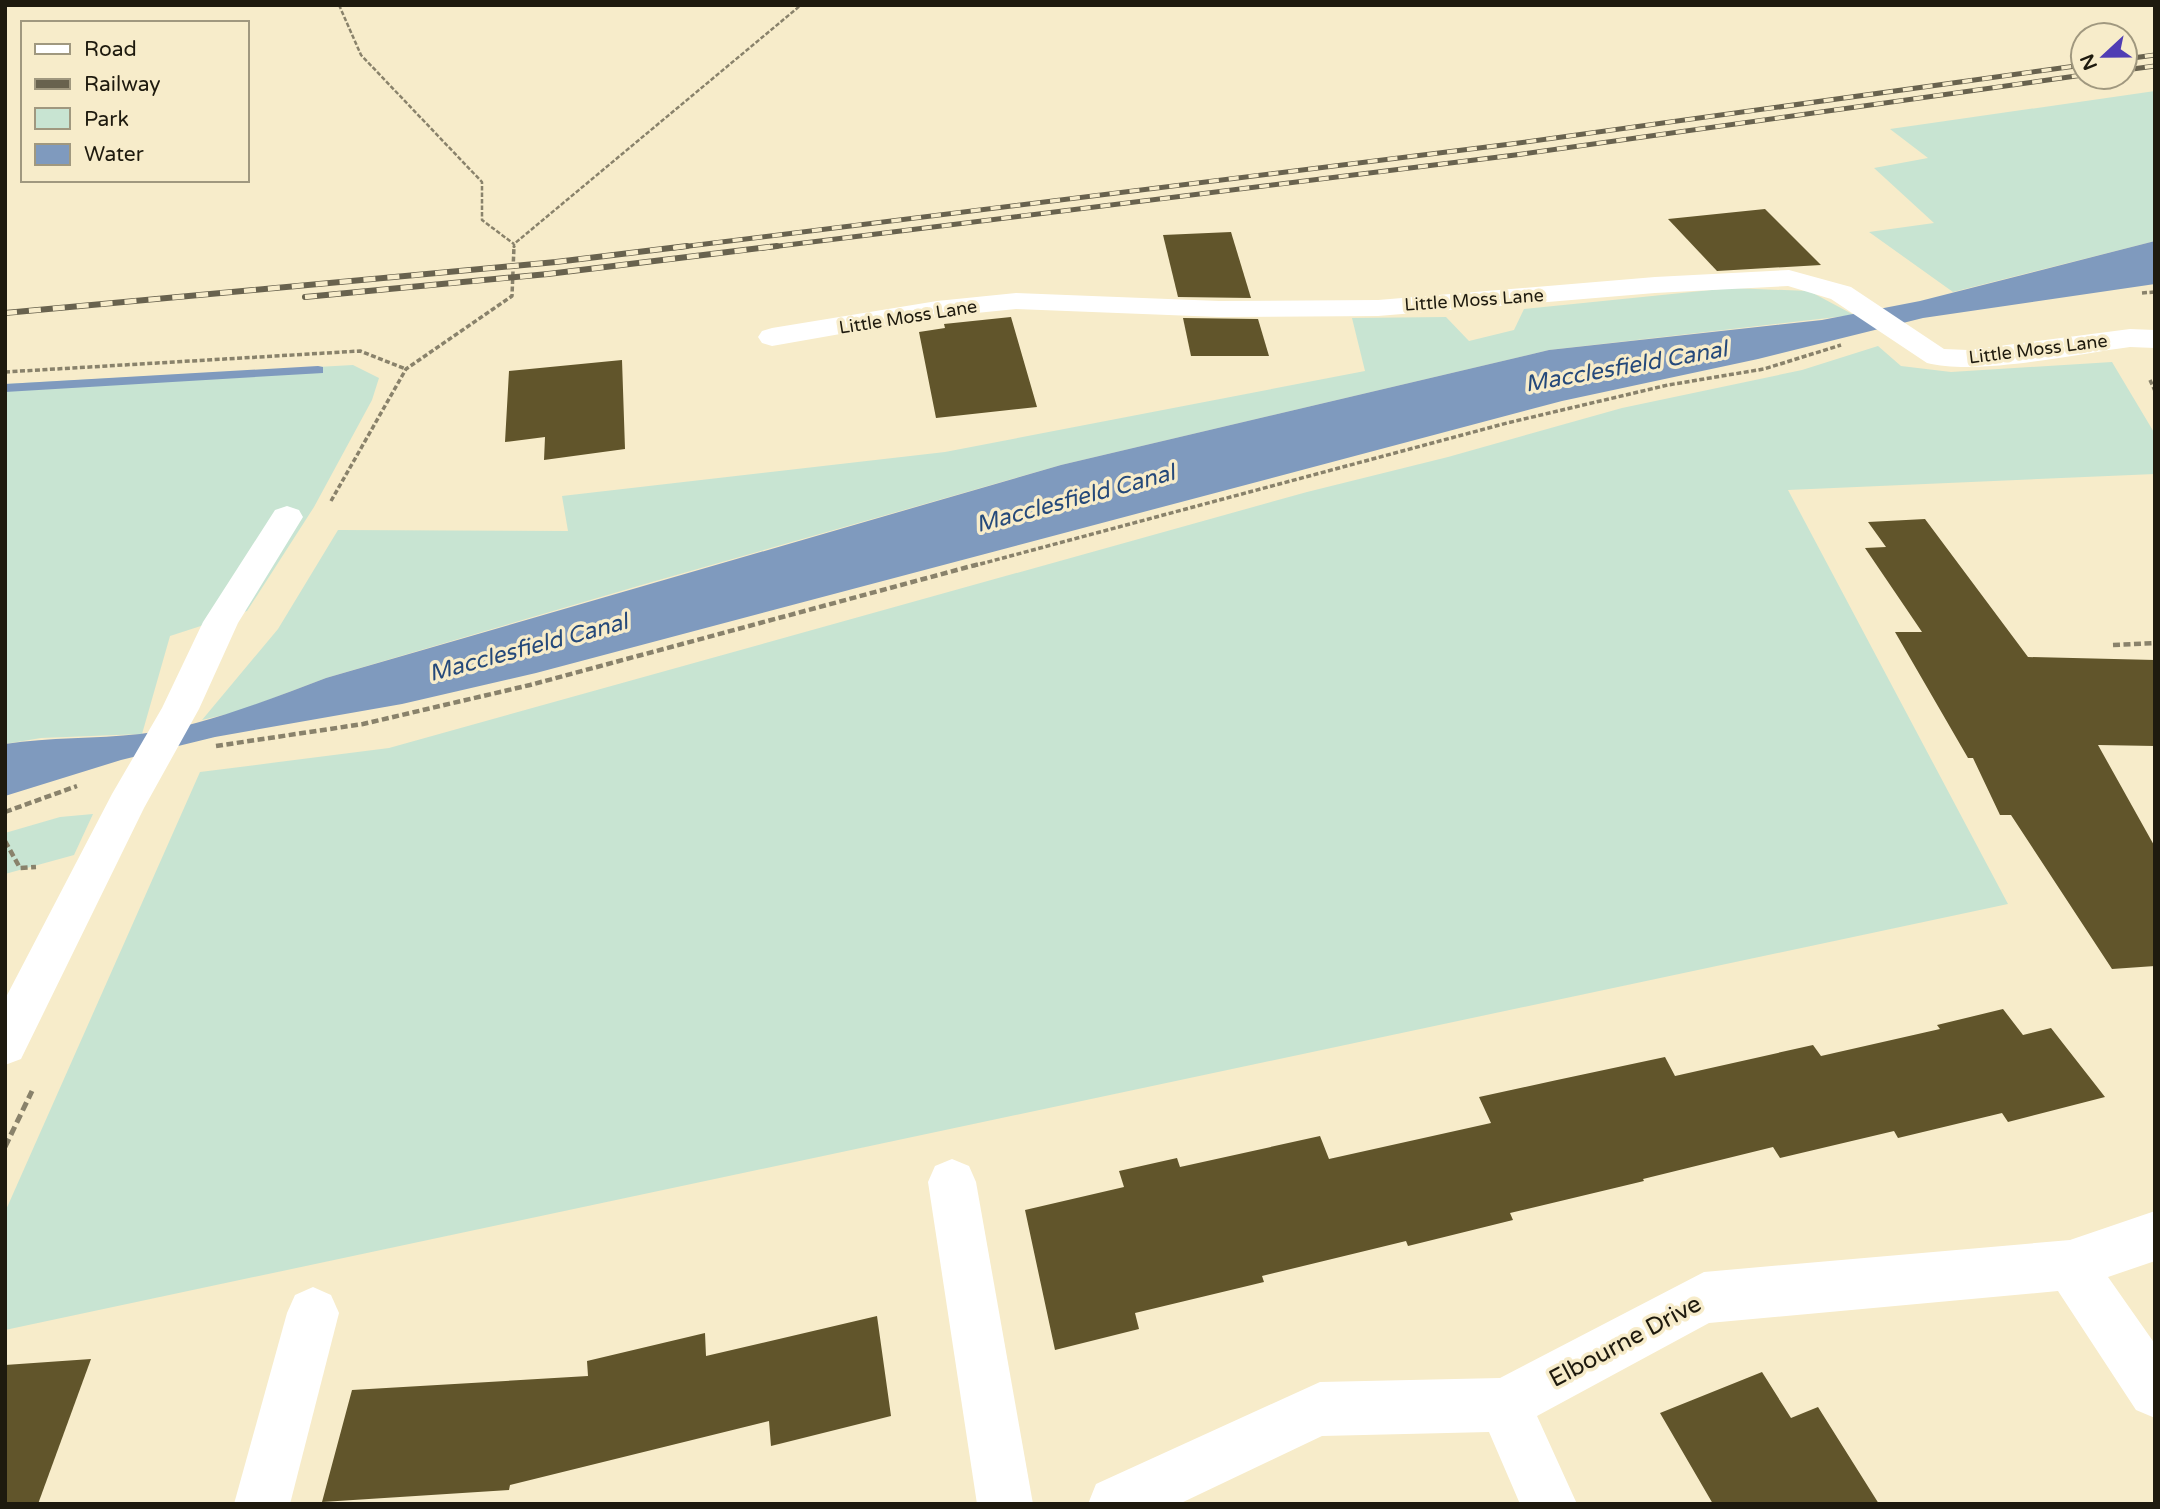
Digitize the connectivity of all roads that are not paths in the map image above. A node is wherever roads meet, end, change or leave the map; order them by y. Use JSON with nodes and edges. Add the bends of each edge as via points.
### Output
{"nodes":[{"id":1,"x":772,"y":337,"type":"dead end"},
{"id":2,"x":2155,"y":339,"type":"edge"},
{"id":3,"x":287,"y":517,"type":"dead end"},
{"id":4,"x":5,"y":1045,"type":"edge"},
{"id":5,"x":952,"y":1181,"type":"dead end"},
{"id":6,"x":2155,"y":1236,"type":"edge"},
{"id":7,"x":2070,"y":1265,"type":"junction"},
{"id":8,"x":313,"y":1313,"type":"dead end"},
{"id":9,"x":2155,"y":1391,"type":"edge"},
{"id":10,"x":1504,"y":1405,"type":"junction"},
{"id":11,"x":262,"y":1504,"type":"edge"},
{"id":12,"x":1005,"y":1504,"type":"edge"},
{"id":13,"x":1116,"y":1504,"type":"edge"},
{"id":14,"x":1549,"y":1504,"type":"edge"}],
"edges":[{"from":1,"to":2,"type":"street","name":"Little Moss Lane","via":[[936,309],[1016,301],[1219,309],[1378,308],[1789,278],[1841,293],[1937,357],[1968,359],[2130,338]]},
{"from":3,"to":4,"type":"street","via":[[221,622]]},
{"from":5,"to":12,"type":"street"},
{"from":6,"to":7,"type":"street","name":"Elbourne Drive"},
{"from":7,"to":9,"type":"street"},
{"from":7,"to":10,"type":"street","name":"Elbourne Drive","via":[[1704,1298]]},
{"from":8,"to":11,"type":"street"},
{"from":10,"to":13,"type":"street","name":"Elbourne Drive","via":[[1320,1409]]},
{"from":10,"to":14,"type":"street"}]}
